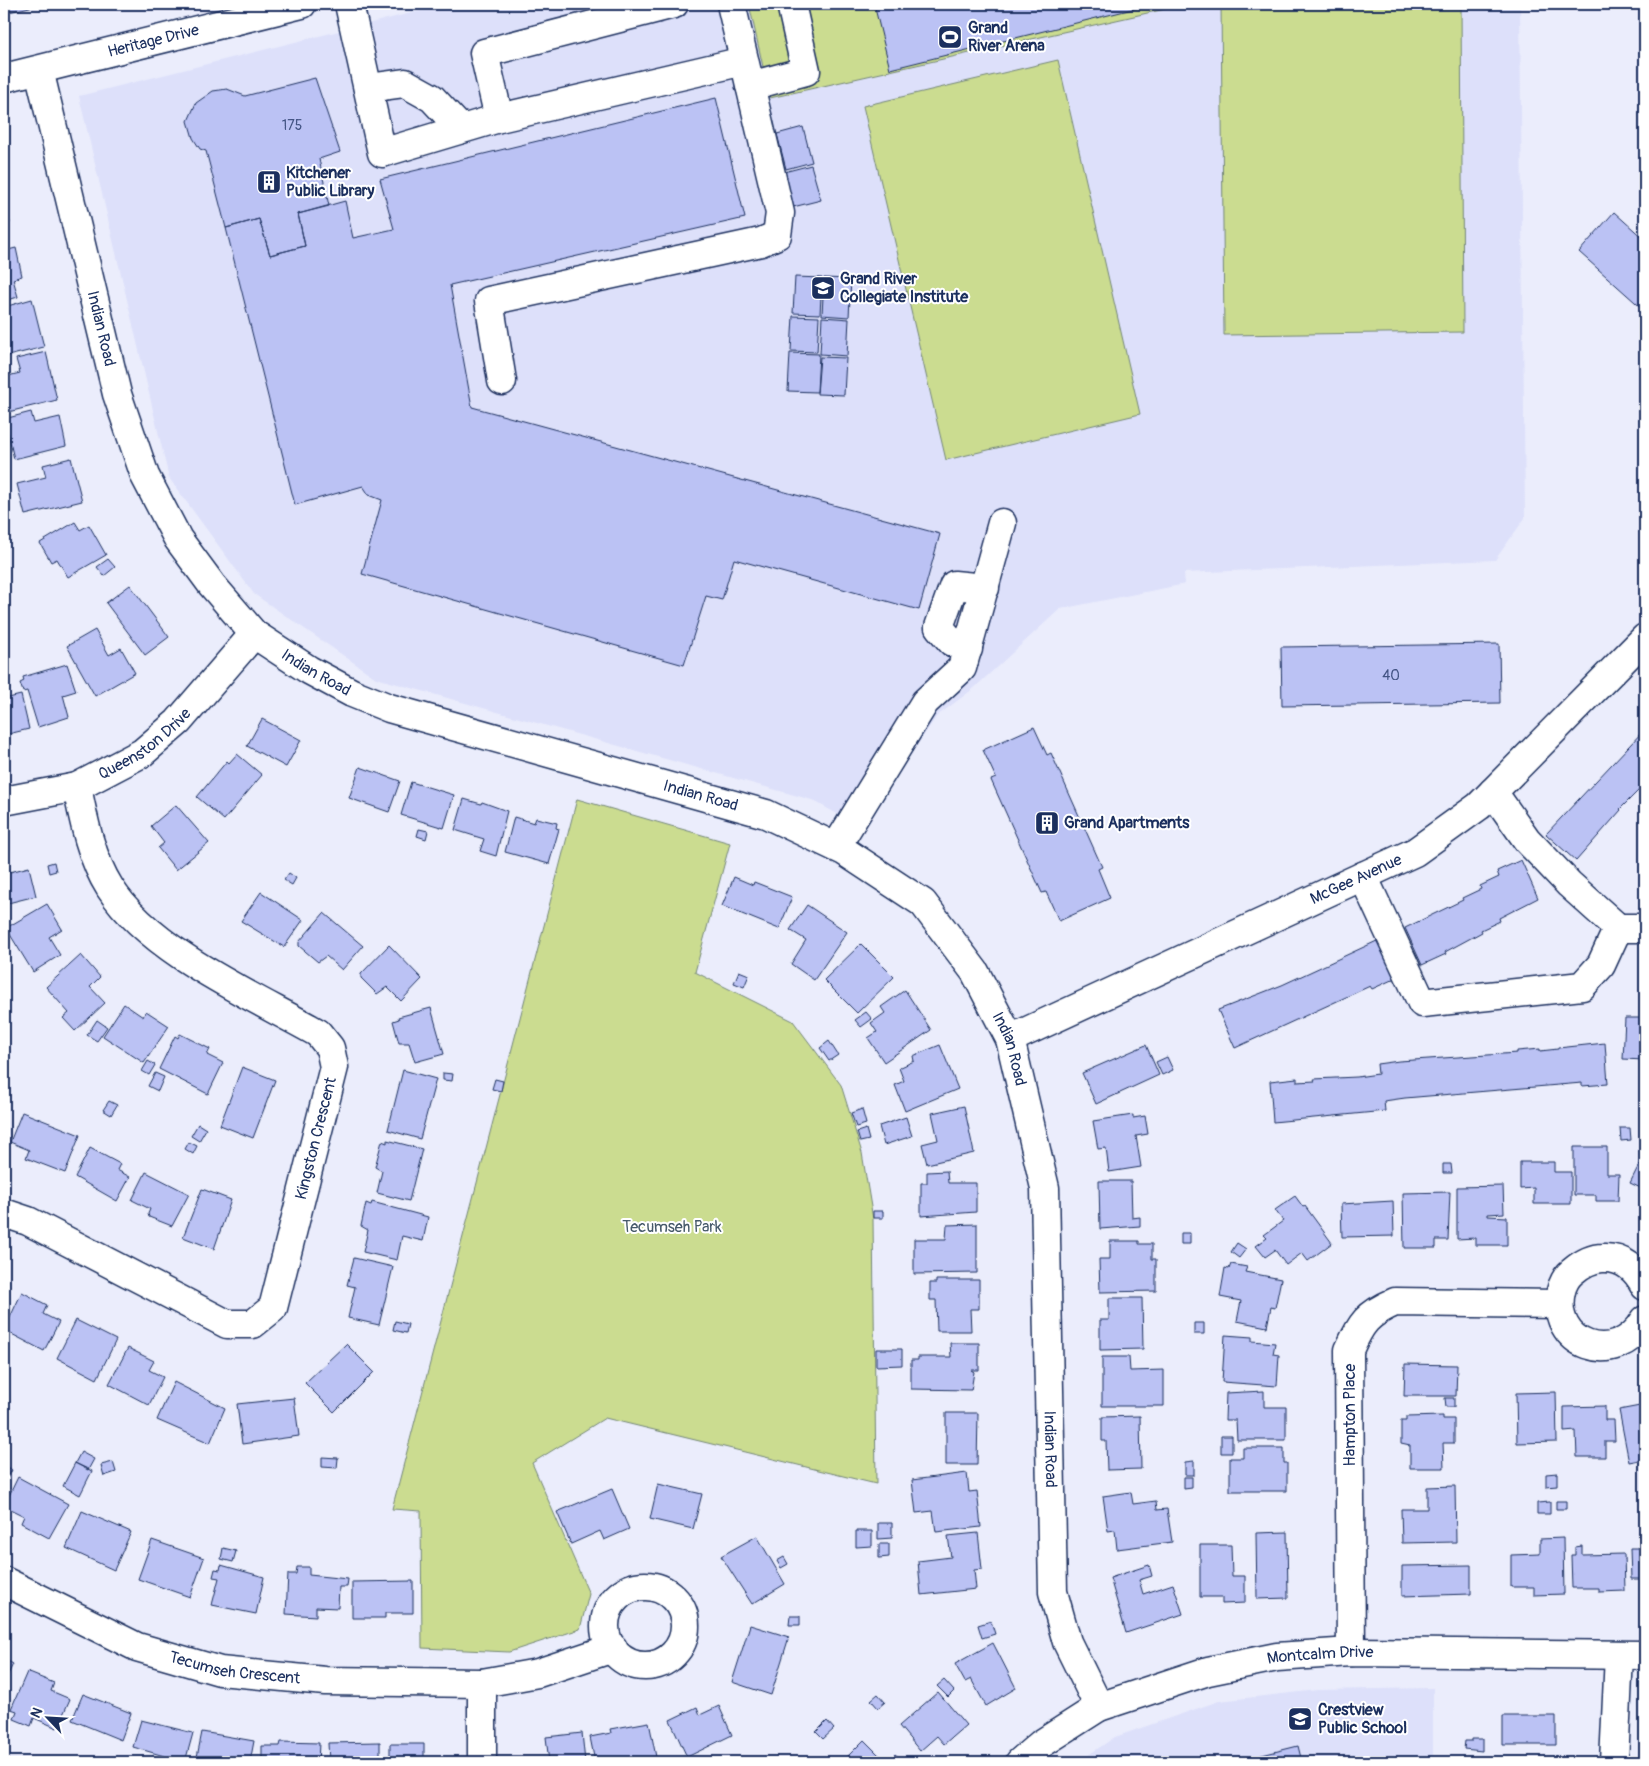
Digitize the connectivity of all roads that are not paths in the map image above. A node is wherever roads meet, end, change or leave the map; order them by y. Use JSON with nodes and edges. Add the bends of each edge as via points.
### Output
{"nodes":[{"id":1,"x":302,"y":4,"type":"edge"},
{"id":2,"x":349,"y":4,"type":"edge"},
{"id":3,"x":674,"y":4,"type":"edge"},
{"id":4,"x":731,"y":4,"type":"edge"},
{"id":5,"x":791,"y":4,"type":"edge"},
{"id":6,"x":39,"y":70,"type":"junction"},
{"id":7,"x":747,"y":74,"type":"junction"},
{"id":8,"x":4,"y":78,"type":"edge"},
{"id":9,"x":368,"y":88,"type":"junction"},
{"id":10,"x":499,"y":118,"type":"junction"},
{"id":11,"x":461,"y":129,"type":"junction"},
{"id":12,"x":502,"y":381,"type":"dead end"},
{"id":13,"x":1002,"y":523,"type":"dead end"},
{"id":14,"x":254,"y":634,"type":"junction"},
{"id":15,"x":1645,"y":638,"type":"edge"},
{"id":16,"x":76,"y":787,"type":"junction"},
{"id":17,"x":1493,"y":792,"type":"junction"},
{"id":18,"x":4,"y":801,"type":"edge"},
{"id":19,"x":836,"y":847,"type":"junction"},
{"id":20,"x":1363,"y":876,"type":"junction"},
{"id":21,"x":1618,"y":928,"type":"junction"},
{"id":22,"x":1645,"y":928,"type":"edge"},
{"id":23,"x":1010,"y":1039,"type":"junction"},
{"id":24,"x":4,"y":1213,"type":"edge"},
{"id":25,"x":1645,"y":1286,"type":"edge"},
{"id":26,"x":1559,"y":1304,"type":"junction"},
{"id":27,"x":1645,"y":1320,"type":"edge"},
{"id":28,"x":4,"y":1581,"type":"edge"},
{"id":29,"x":612,"y":1648,"type":"dead end"},
{"id":30,"x":1351,"y":1652,"type":"junction"},
{"id":31,"x":1645,"y":1655,"type":"edge"},
{"id":32,"x":1619,"y":1656,"type":"junction"},
{"id":33,"x":482,"y":1683,"type":"junction"},
{"id":34,"x":1099,"y":1707,"type":"junction"},
{"id":35,"x":482,"y":1762,"type":"edge"},
{"id":36,"x":1020,"y":1762,"type":"edge"},
{"id":37,"x":1614,"y":1762,"type":"edge"}],
"edges":[{"from":1,"to":6,"type":"street","name":"Heritage Drive"},
{"from":2,"to":9,"type":"street"},
{"from":3,"to":10,"type":"street","via":[[484,54]]},
{"from":4,"to":7,"type":"street"},
{"from":5,"to":7,"type":"street","via":[[806,71]]},
{"from":6,"to":8,"type":"street","name":"Heritage Drive"},
{"from":6,"to":14,"type":"street","name":"Indian Road","via":[[117,394],[145,476],[178,539]]},
{"from":7,"to":10,"type":"street"},
{"from":7,"to":12,"type":"street","via":[[780,213],[777,235],[762,242],[489,301]]},
{"from":9,"to":11,"type":"street","via":[[405,83],[432,98]]},
{"from":9,"to":11,"type":"street","via":[[382,153]]},
{"from":10,"to":11,"type":"street"},
{"from":13,"to":19,"type":"street","via":[[962,668],[925,702]]},
{"from":14,"to":16,"type":"street","name":"Queenston Drive","via":[[178,722],[142,753]]},
{"from":14,"to":19,"type":"street","name":"Indian Road","via":[[309,670],[389,708],[766,814]]},
{"from":15,"to":17,"type":"street","name":"McGee Avenue"},
{"from":16,"to":18,"type":"street","name":"Queenston Drive"},
{"from":16,"to":24,"type":"street","name":"Kingston Crescent","via":[[90,847],[110,888],[141,925],[178,954],[318,1032],[330,1048],[334,1067],[273,1308],[253,1324],[227,1324],[28,1221]]},
{"from":17,"to":20,"type":"street","name":"McGee Avenue","via":[[1479,806],[1414,852]]},
{"from":17,"to":21,"type":"street","via":[[1527,840]]},
{"from":19,"to":23,"type":"street","name":"Indian Road","via":[[923,903],[975,972]]},
{"from":20,"to":21,"type":"street","via":[[1422,1002],[1582,986],[1601,965]]},
{"from":20,"to":23,"type":"street","name":"McGee Avenue"},
{"from":21,"to":22,"type":"street"},
{"from":23,"to":34,"type":"street","name":"Indian Road","via":[[1045,1188],[1053,1592],[1067,1642]]},
{"from":25,"to":26,"type":"street","via":[[1634,1270],[1621,1261],[1603,1258],[1580,1264],[1569,1275]]},
{"from":26,"to":27,"type":"street","via":[[1568,1330],[1579,1340],[1595,1347],[1621,1344],[1638,1332]]},
{"from":26,"to":30,"type":"street","name":"Hampton Place","via":[[1395,1302],[1376,1310],[1360,1325],[1349,1350]]},
{"from":28,"to":33,"type":"street","name":"Tecumseh Crescent","via":[[137,1647],[220,1671],[325,1681]]},
{"from":29,"to":33,"type":"street","name":"Tecumseh Crescent","via":[[538,1673]]},
{"from":30,"to":32,"type":"street","name":"Montcalm Drive"},
{"from":30,"to":34,"type":"street","name":"Montcalm Drive","via":[[1277,1657],[1208,1671]]},
{"from":31,"to":32,"type":"street","name":"Montcalm Drive"},
{"from":32,"to":37,"type":"street"},
{"from":33,"to":35,"type":"street"},
{"from":34,"to":36,"type":"street","name":"Montcalm Drive"}]}
